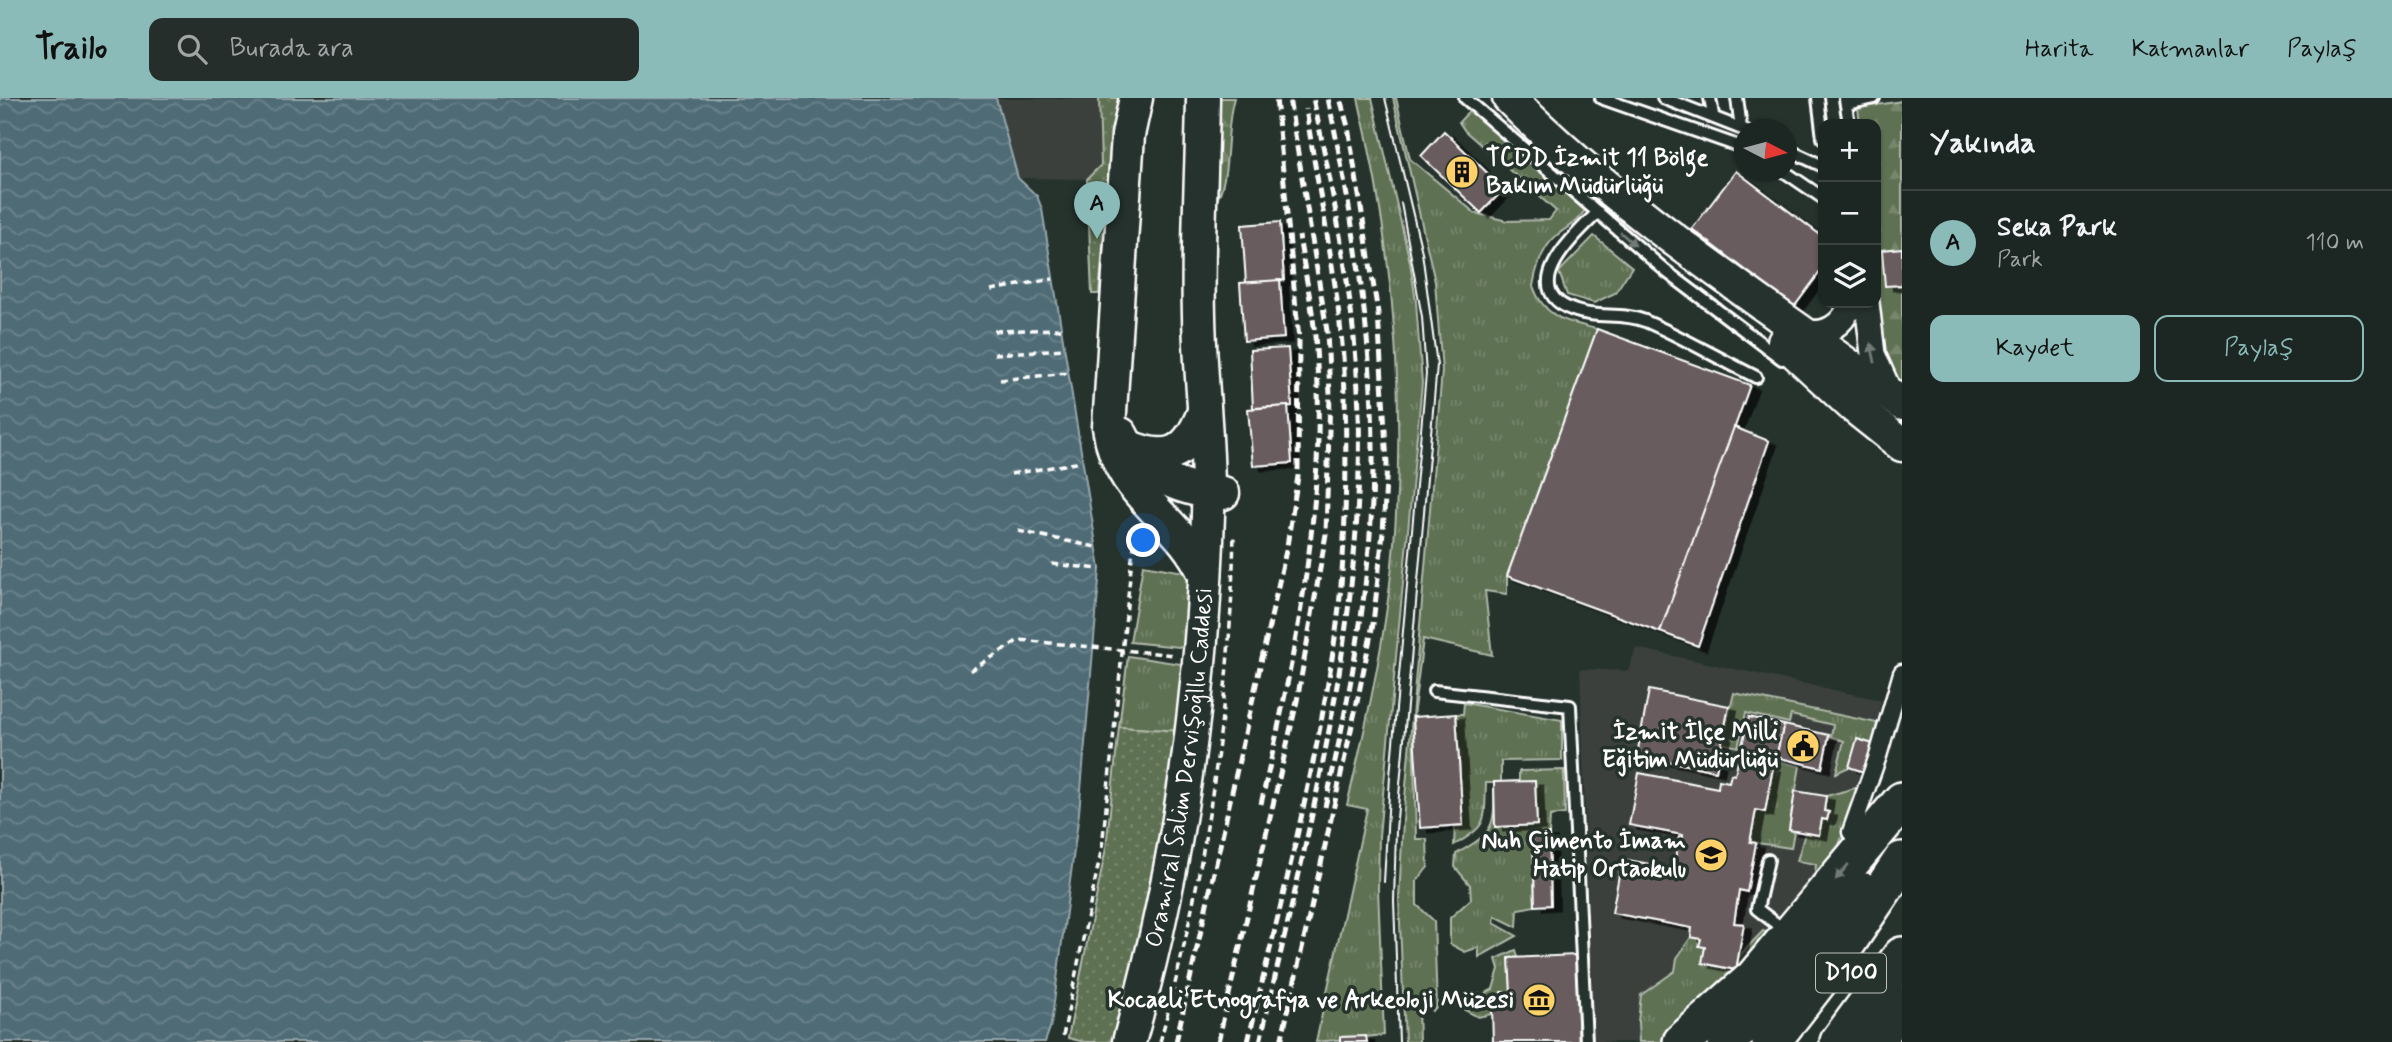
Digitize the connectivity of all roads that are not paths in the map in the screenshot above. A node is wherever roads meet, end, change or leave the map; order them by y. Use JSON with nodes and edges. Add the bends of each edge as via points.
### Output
{"nodes":[{"id":1,"x":1136,"y":98,"type":"edge"},
{"id":2,"x":1203,"y":98,"type":"edge"},
{"id":3,"x":1467,"y":98,"type":"edge"},
{"id":4,"x":1509,"y":98,"type":"edge"},
{"id":5,"x":1601,"y":98,"type":"edge"},
{"id":6,"x":1663,"y":98,"type":"edge"},
{"id":7,"x":1710,"y":98,"type":"edge"},
{"id":8,"x":1737,"y":98,"type":"edge"},
{"id":9,"x":1818,"y":98,"type":"edge"},
{"id":10,"x":1874,"y":98,"type":"edge"},
{"id":11,"x":1683,"y":101,"type":"edge"},
{"id":12,"x":1845,"y":101,"type":"edge"},
{"id":13,"x":1713,"y":115,"type":"junction"},
{"id":14,"x":1741,"y":119,"type":"edge"},
{"id":15,"x":1821,"y":119,"type":"edge"},
{"id":16,"x":1848,"y":119,"type":"edge"},
{"id":17,"x":1734,"y":125,"type":"edge"},
{"id":18,"x":1734,"y":144,"type":"edge"},
{"id":19,"x":1797,"y":154,"type":"edge"},
{"id":20,"x":1818,"y":164,"type":"edge"},
{"id":21,"x":1797,"y":180,"type":"edge"},
{"id":22,"x":1818,"y":195,"type":"edge"},
{"id":23,"x":1202,"y":206,"type":"junction"},
{"id":24,"x":1598,"y":212,"type":"junction"},
{"id":25,"x":1679,"y":243,"type":"junction"},
{"id":26,"x":1850,"y":308,"type":"edge"},
{"id":27,"x":1867,"y":308,"type":"edge"},
{"id":28,"x":1798,"y":331,"type":"junction"},
{"id":29,"x":1113,"y":364,"type":"junction"},
{"id":30,"x":1756,"y":377,"type":"dead end"},
{"id":31,"x":1898,"y":401,"type":"edge"},
{"id":32,"x":1853,"y":407,"type":"junction"},
{"id":33,"x":1203,"y":414,"type":"junction"},
{"id":34,"x":1902,"y":445,"type":"edge"},
{"id":35,"x":1127,"y":446,"type":"junction"},
{"id":36,"x":1215,"y":502,"type":"junction"},
{"id":37,"x":1145,"y":511,"type":"junction"},
{"id":38,"x":1205,"y":575,"type":"junction"},
{"id":39,"x":1902,"y":673,"type":"edge"},
{"id":40,"x":1434,"y":691,"type":"dead end"},
{"id":41,"x":1902,"y":801,"type":"edge"},
{"id":42,"x":1851,"y":832,"type":"dead end"},
{"id":43,"x":1902,"y":845,"type":"edge"},
{"id":44,"x":1768,"y":860,"type":"dead end"},
{"id":45,"x":1902,"y":861,"type":"edge"},
{"id":46,"x":1902,"y":904,"type":"edge"},
{"id":47,"x":1790,"y":934,"type":"junction"},
{"id":48,"x":1902,"y":956,"type":"edge"},
{"id":49,"x":1902,"y":1004,"type":"edge"},
{"id":50,"x":1129,"y":1042,"type":"edge"},
{"id":51,"x":1146,"y":1042,"type":"edge"},
{"id":52,"x":1586,"y":1042,"type":"edge"},
{"id":53,"x":1682,"y":1042,"type":"edge"},
{"id":54,"x":1726,"y":1042,"type":"edge"},
{"id":55,"x":1771,"y":1042,"type":"edge"},
{"id":56,"x":1801,"y":1042,"type":"edge"},
{"id":57,"x":1839,"y":1042,"type":"edge"},
{"id":58,"x":1874,"y":1042,"type":"edge"}],
"edges":[{"from":1,"to":29,"type":"main road","via":[[1128,135]]},
{"from":2,"to":23,"type":"main road"},
{"from":3,"to":24,"type":"lane"},
{"from":4,"to":25,"type":"main road"},
{"from":5,"to":18,"type":"lane"},
{"from":6,"to":11,"type":"lane"},
{"from":7,"to":13,"type":"lane"},
{"from":8,"to":14,"type":"lane"},
{"from":9,"to":15,"type":"lane"},
{"from":10,"to":12,"type":"lane"},
{"from":11,"to":13,"type":"lane"},
{"from":12,"to":16,"type":"lane"},
{"from":13,"to":17,"type":"lane"},
{"from":19,"to":20,"type":"lane"},
{"from":21,"to":22,"type":"lane"},
{"from":23,"to":33,"type":"main road","via":[[1199,316]]},
{"from":23,"to":36,"type":"main road","name":"Oramiral Salim Dervişoğllu Caddesi","via":[[1215,345]]},
{"from":24,"to":30,"type":"lane","via":[[1553,263],[1548,280],[1563,305],[1576,312],[1643,320]]},
{"from":24,"to":32,"type":"lane","one_way":true,"via":[[1667,272],[1807,378]]},
{"from":25,"to":28,"type":"main road"},
{"from":25,"to":32,"type":"main road"},
{"from":26,"to":28,"type":"street","via":[[1828,332]]},
{"from":31,"to":27,"type":"street","one_way":true,"via":[[1872,354]]},
{"from":28,"to":31,"type":"main road"},
{"from":29,"to":35,"type":"main road","via":[[1121,432]]},
{"from":29,"to":37,"type":"main road","via":[[1108,427],[1120,468]]},
{"from":32,"to":34,"type":"main road"},
{"from":33,"to":35,"type":"main road","via":[[1195,433],[1175,452],[1159,455]]},
{"from":33,"to":36,"type":"main road"},
{"from":35,"to":36,"type":"main road","via":[[1151,471]]},
{"from":36,"to":37,"type":"main road","via":[[1177,511]]},
{"from":36,"to":38,"type":"main road","name":"Oramiral Salim Dervişoğllu Caddesi"},
{"from":36,"to":51,"type":"main road","name":"Oramiral Salim Dervişoğllu Caddesi","via":[[1213,707],[1178,925]]},
{"from":37,"to":38,"type":"main road","via":[[1192,549]]},
{"from":38,"to":50,"type":"main road","name":"Oramiral Salim Dervişoğllu Caddesi","via":[[1182,813],[1164,909]]},
{"from":39,"to":42,"type":"street"},
{"from":40,"to":52,"type":"lane","via":[[1570,706]]},
{"from":41,"to":47,"type":"highway","one_way":true},
{"from":43,"to":54,"type":"main road","via":[[1772,1003]]},
{"from":44,"to":47,"type":"lane","via":[[1757,909]]},
{"from":45,"to":55,"type":"highway","via":[[1840,953]]},
{"from":46,"to":56,"type":"highway","number":"D100"},
{"from":47,"to":53,"type":"highway","via":[[1754,978]]},
{"from":48,"to":57,"type":"highway","number":"D100"},
{"from":49,"to":58,"type":"highway"}]}
